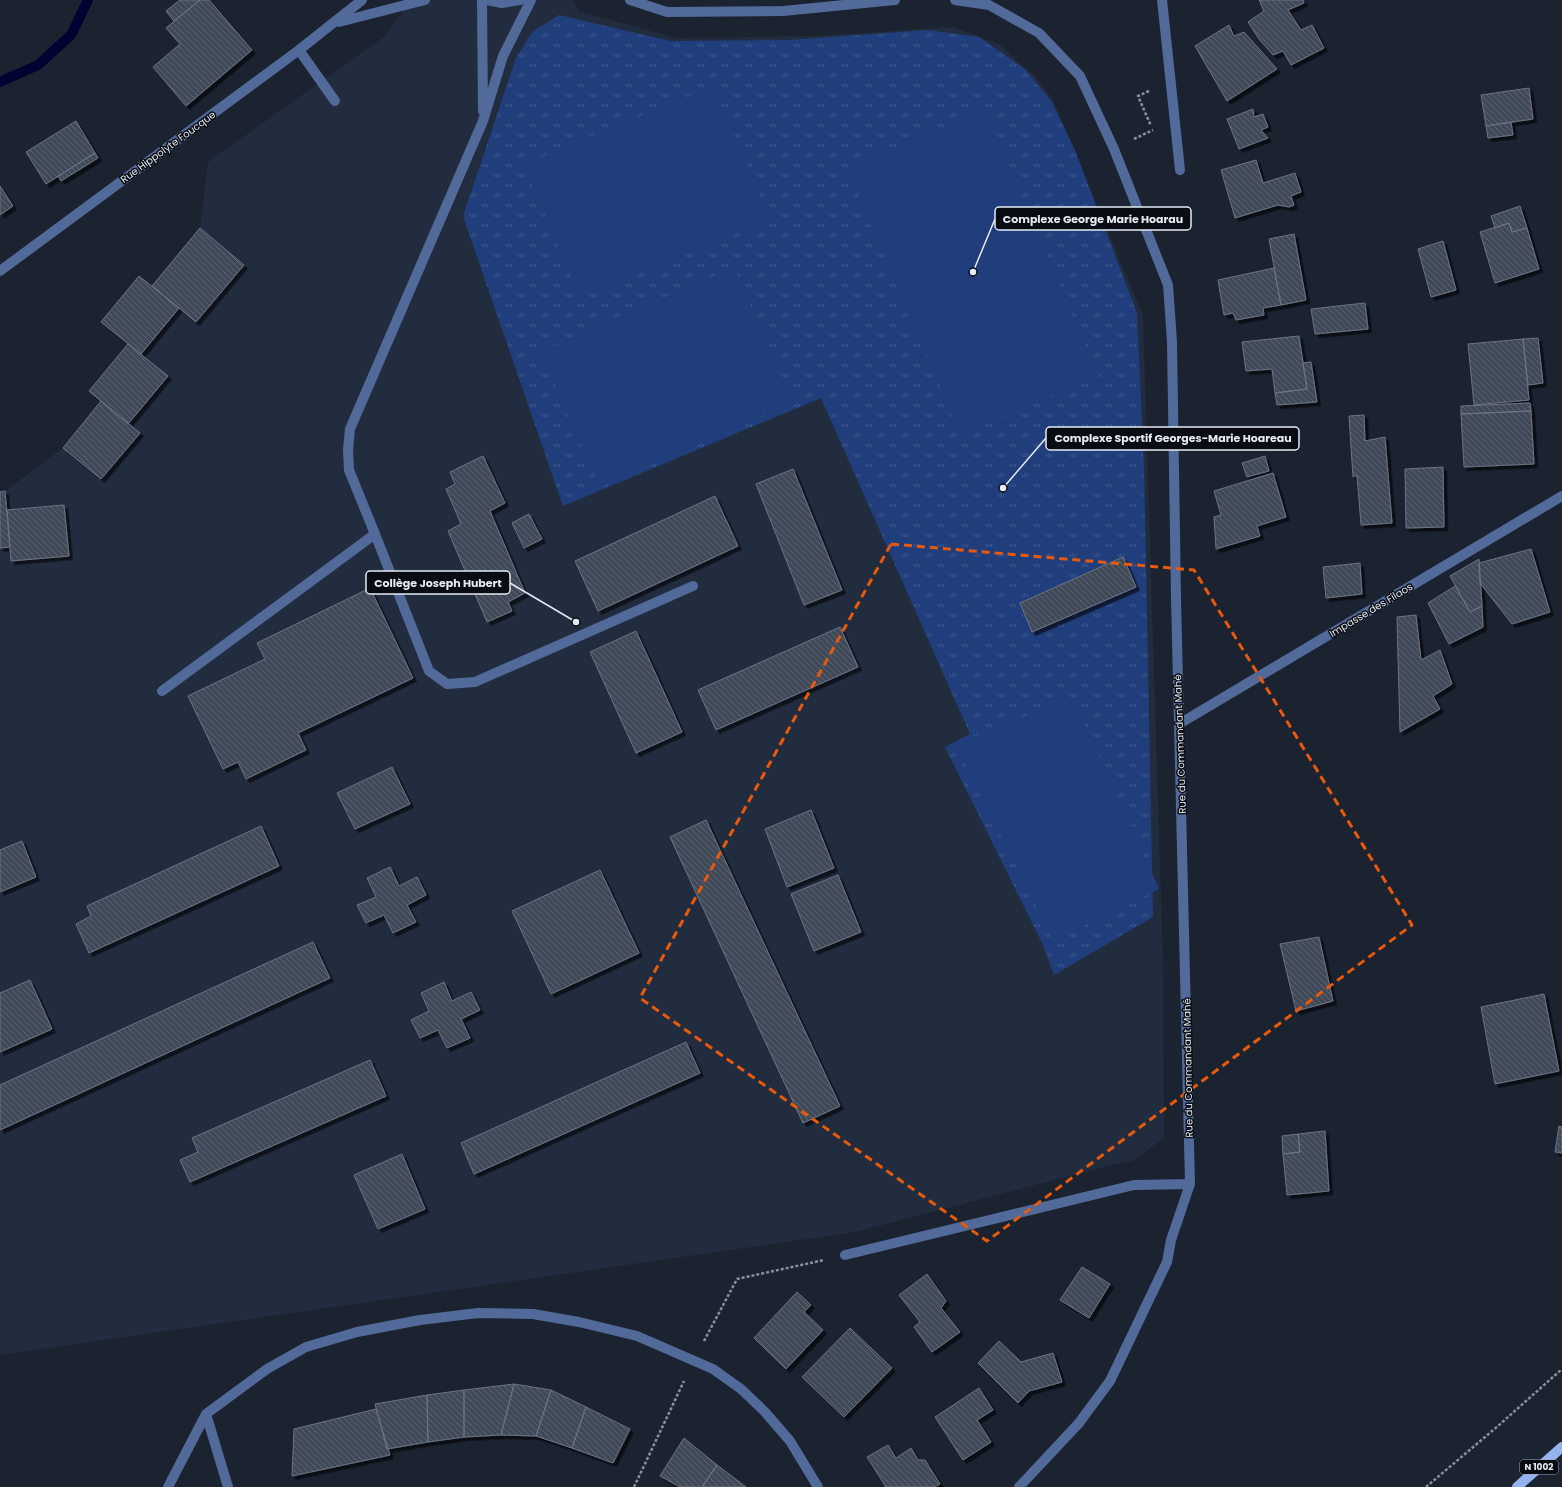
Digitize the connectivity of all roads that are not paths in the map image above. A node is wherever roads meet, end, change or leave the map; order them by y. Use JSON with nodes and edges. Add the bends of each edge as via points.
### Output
{"nodes":[{"id":1,"x":362,"y":0,"type":"edge"},
{"id":2,"x":425,"y":0,"type":"edge"},
{"id":3,"x":482,"y":0,"type":"edge"},
{"id":4,"x":487,"y":0,"type":"edge"},
{"id":5,"x":520,"y":0,"type":"edge"},
{"id":6,"x":531,"y":0,"type":"edge"},
{"id":7,"x":630,"y":0,"type":"edge"},
{"id":8,"x":895,"y":0,"type":"edge"},
{"id":9,"x":955,"y":0,"type":"edge"},
{"id":10,"x":1162,"y":0,"type":"edge"},
{"id":11,"x":335,"y":23,"type":"junction"},
{"id":12,"x":299,"y":50,"type":"junction"},
{"id":13,"x":335,"y":101,"type":"dead end"},
{"id":14,"x":483,"y":121,"type":"junction"},
{"id":15,"x":1180,"y":170,"type":"dead end"},
{"id":16,"x":0,"y":271,"type":"edge"},
{"id":17,"x":1562,"y":496,"type":"edge"},
{"id":18,"x":375,"y":534,"type":"junction"},
{"id":19,"x":693,"y":586,"type":"dead end"},
{"id":20,"x":162,"y":691,"type":"dead end"},
{"id":21,"x":1179,"y":724,"type":"junction"},
{"id":22,"x":1190,"y":1184,"type":"junction"},
{"id":23,"x":845,"y":1255,"type":"road end"},
{"id":24,"x":206,"y":1414,"type":"junction"},
{"id":25,"x":1562,"y":1446,"type":"edge"},
{"id":26,"x":168,"y":1487,"type":"edge"},
{"id":27,"x":228,"y":1487,"type":"edge"},
{"id":28,"x":818,"y":1487,"type":"edge"},
{"id":29,"x":1019,"y":1487,"type":"edge"},
{"id":30,"x":1517,"y":1487,"type":"edge"}],
"edges":[{"from":1,"to":11,"type":"street","name":"Rue Hippolyte Foucque"},
{"from":2,"to":11,"type":"street","name":"Rue Hippolyte Foucque"},
{"from":3,"to":14,"type":"street"},
{"from":4,"to":5,"type":"street"},
{"from":6,"to":14,"type":"street","via":[[503,56]]},
{"from":7,"to":8,"type":"street","via":[[667,12],[784,11]]},
{"from":9,"to":21,"type":"street","name":"Rue du Commandant Mahé","via":[[989,5],[1040,33],[1080,76],[1111,143],[1168,284],[1172,342]]},
{"from":10,"to":15,"type":"street"},
{"from":11,"to":12,"type":"street","name":"Rue Hippolyte Foucque"},
{"from":12,"to":13,"type":"street"},
{"from":12,"to":16,"type":"street","name":"Rue Hippolyte Foucque"},
{"from":14,"to":18,"type":"street","via":[[350,429],[349,470]]},
{"from":17,"to":21,"type":"street","name":"Impasse des Filaos"},
{"from":18,"to":19,"type":"street","via":[[429,671],[447,684],[475,682]]},
{"from":18,"to":20,"type":"street"},
{"from":21,"to":22,"type":"street","name":"Rue du Commandant Mahé"},
{"from":22,"to":23,"type":"street","via":[[1134,1185]]},
{"from":22,"to":29,"type":"street","name":"Rue du Commandant Mahé","via":[[1170,1240],[1167,1262],[1110,1381],[1079,1423]]},
{"from":24,"to":26,"type":"street"},
{"from":24,"to":27,"type":"street"},
{"from":24,"to":28,"type":"street","via":[[267,1369],[306,1347],[357,1332],[420,1320],[478,1313],[533,1314],[636,1336],[713,1370],[741,1389],[765,1412],[790,1441]]},
{"from":25,"to":30,"type":"main road","number":"N 1002"}]}
